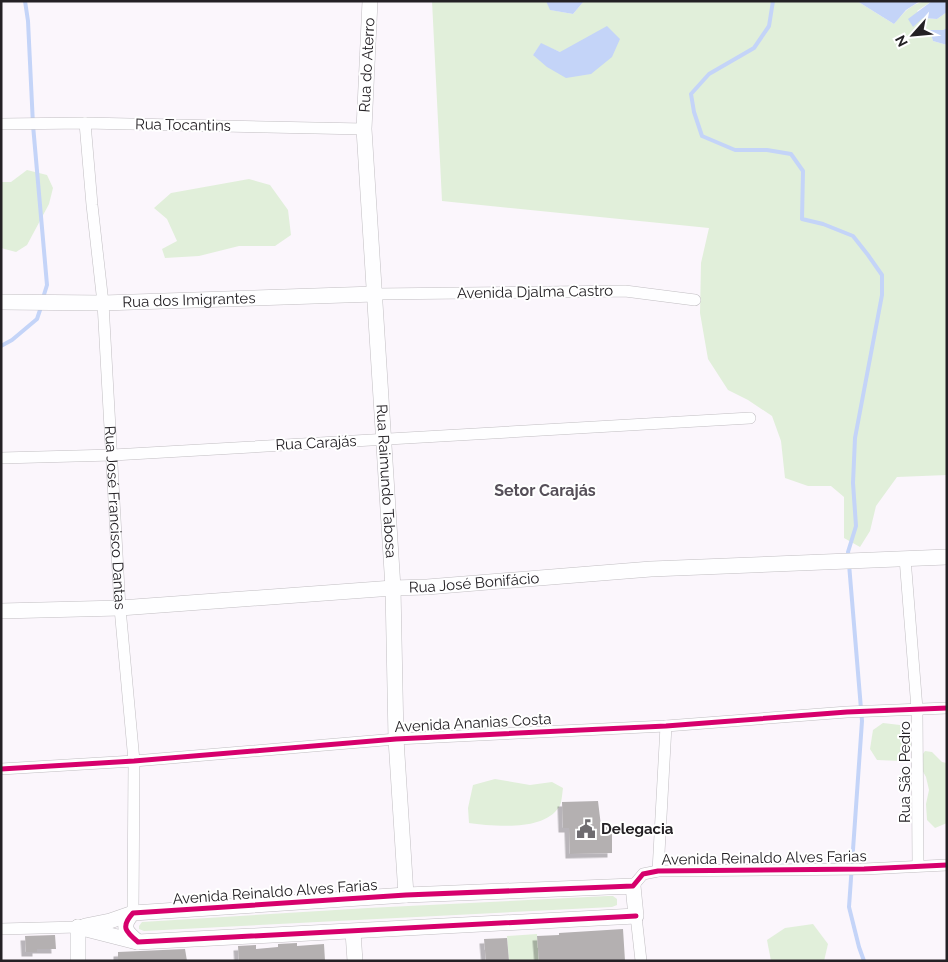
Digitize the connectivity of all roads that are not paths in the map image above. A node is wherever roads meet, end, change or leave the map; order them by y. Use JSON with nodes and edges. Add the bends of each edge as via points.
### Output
{"nodes":[{"id":1,"x":370,"y":1,"type":"edge"},
{"id":2,"x":85,"y":123,"type":"junction"},
{"id":3,"x":1,"y":124,"type":"edge"},
{"id":4,"x":364,"y":128,"type":"junction"},
{"id":5,"x":375,"y":294,"type":"junction"},
{"id":6,"x":695,"y":300,"type":"dead end"},
{"id":7,"x":1,"y":302,"type":"edge"},
{"id":8,"x":103,"y":303,"type":"junction"},
{"id":9,"x":750,"y":418,"type":"dead end"},
{"id":10,"x":384,"y":439,"type":"junction"},
{"id":11,"x":113,"y":455,"type":"junction"},
{"id":12,"x":1,"y":458,"type":"edge"},
{"id":13,"x":947,"y":557,"type":"edge"},
{"id":14,"x":906,"y":558,"type":"junction"},
{"id":15,"x":393,"y":588,"type":"junction"},
{"id":16,"x":120,"y":608,"type":"junction"},
{"id":17,"x":1,"y":612,"type":"edge"},
{"id":18,"x":947,"y":708,"type":"edge"},
{"id":19,"x":917,"y":709,"type":"junction"},
{"id":20,"x":666,"y":726,"type":"junction"},
{"id":21,"x":396,"y":739,"type":"junction"},
{"id":22,"x":134,"y":761,"type":"junction"},
{"id":23,"x":1,"y":768,"type":"edge"},
{"id":24,"x":947,"y":865,"type":"edge"},
{"id":25,"x":918,"y":866,"type":"junction"},
{"id":26,"x":658,"y":871,"type":"junction"},
{"id":27,"x":633,"y":886,"type":"junction"},
{"id":28,"x":406,"y":895,"type":"junction"},
{"id":29,"x":133,"y":914,"type":"junction"},
{"id":30,"x":636,"y":916,"type":"junction"},
{"id":31,"x":78,"y":927,"type":"junction"},
{"id":32,"x":1,"y":929,"type":"edge"},
{"id":33,"x":354,"y":932,"type":"junction"},
{"id":34,"x":138,"y":942,"type":"junction"},
{"id":35,"x":78,"y":961,"type":"edge"},
{"id":36,"x":355,"y":961,"type":"edge"},
{"id":37,"x":641,"y":961,"type":"edge"}],
"edges":[{"from":1,"to":4,"type":"street","name":"Rua do Aterro"},
{"from":2,"to":3,"type":"street","name":"Rua Tocantins"},
{"from":2,"to":4,"type":"street","name":"Rua Tocantins"},
{"from":2,"to":8,"type":"street","name":"Rua José Francisco Dantas"},
{"from":4,"to":5,"type":"street","name":"Rua Raimundo Tabosa"},
{"from":5,"to":6,"type":"street","name":"Avenida Djalma Castro","via":[[625,292]]},
{"from":5,"to":8,"type":"street","name":"Rua dos Imigrantes"},
{"from":5,"to":10,"type":"street","name":"Rua Raimundo Tabosa"},
{"from":7,"to":8,"type":"street","name":"Rua dos Imigrantes"},
{"from":8,"to":11,"type":"street","name":"Rua José Francisco Dantas"},
{"from":9,"to":10,"type":"street","name":"Rua Carajás"},
{"from":10,"to":11,"type":"street","name":"Rua Carajás"},
{"from":10,"to":15,"type":"street","name":"Rua Raimundo Tabosa"},
{"from":11,"to":12,"type":"street","name":"Rua Carajás"},
{"from":11,"to":16,"type":"street","name":"Rua José Francisco Dantas"},
{"from":13,"to":14,"type":"street","name":"Rua José Bonifácio"},
{"from":14,"to":15,"type":"street","name":"Rua José Bonifácio","via":[[651,569]]},
{"from":14,"to":19,"type":"street","name":"Rua São Pedro"},
{"from":15,"to":16,"type":"street","name":"Rua José Bonifácio"},
{"from":15,"to":21,"type":"street","name":"Rua Raimundo Tabosa"},
{"from":16,"to":17,"type":"street","name":"Rua José Bonifácio"},
{"from":16,"to":22,"type":"street","name":"Rua José Francisco Dantas"},
{"from":18,"to":19,"type":"street","name":"Avenida Ananias Costa"},
{"from":19,"to":20,"type":"street","name":"Avenida Ananias Costa"},
{"from":19,"to":25,"type":"street","name":"Rua São Pedro"},
{"from":20,"to":21,"type":"street","name":"Avenida Ananias Costa"},
{"from":20,"to":26,"type":"street"},
{"from":21,"to":22,"type":"street","name":"Avenida Ananias Costa"},
{"from":21,"to":28,"type":"street","name":"Rua Raimundo Tabosa"},
{"from":22,"to":23,"type":"street","name":"Avenida Ananias Costa"},
{"from":22,"to":29,"type":"street","name":"Rua José Francisco Dantas"},
{"from":24,"to":25,"type":"street","name":"Avenida Reinaldo Alves Farias"},
{"from":25,"to":26,"type":"street","name":"Avenida Reinaldo Alves Farias"},
{"from":26,"to":27,"type":"street","name":"Avenida Reinaldo Alves Farias","via":[[643,874]]},
{"from":27,"to":28,"type":"street","name":"Avenida Reinaldo Alves Farias"},
{"from":27,"to":30,"type":"street"},
{"from":28,"to":29,"type":"street","name":"Avenida Reinaldo Alves Farias"},
{"from":29,"to":31,"type":"street","name":"Avenida Reinaldo Alves Farias"},
{"from":29,"to":34,"type":"street","via":[[125,928]]},
{"from":30,"to":33,"type":"street","name":"Avenida Reinaldo Alves Farias"},
{"from":30,"to":37,"type":"street"},
{"from":31,"to":32,"type":"street","name":"Avenida Reinaldo Alves Farias"},
{"from":31,"to":34,"type":"street","name":"Avenida Reinaldo Alves Farias"},
{"from":31,"to":35,"type":"street"},
{"from":33,"to":34,"type":"street","name":"Avenida Reinaldo Alves Farias"},
{"from":33,"to":36,"type":"street"}]}
